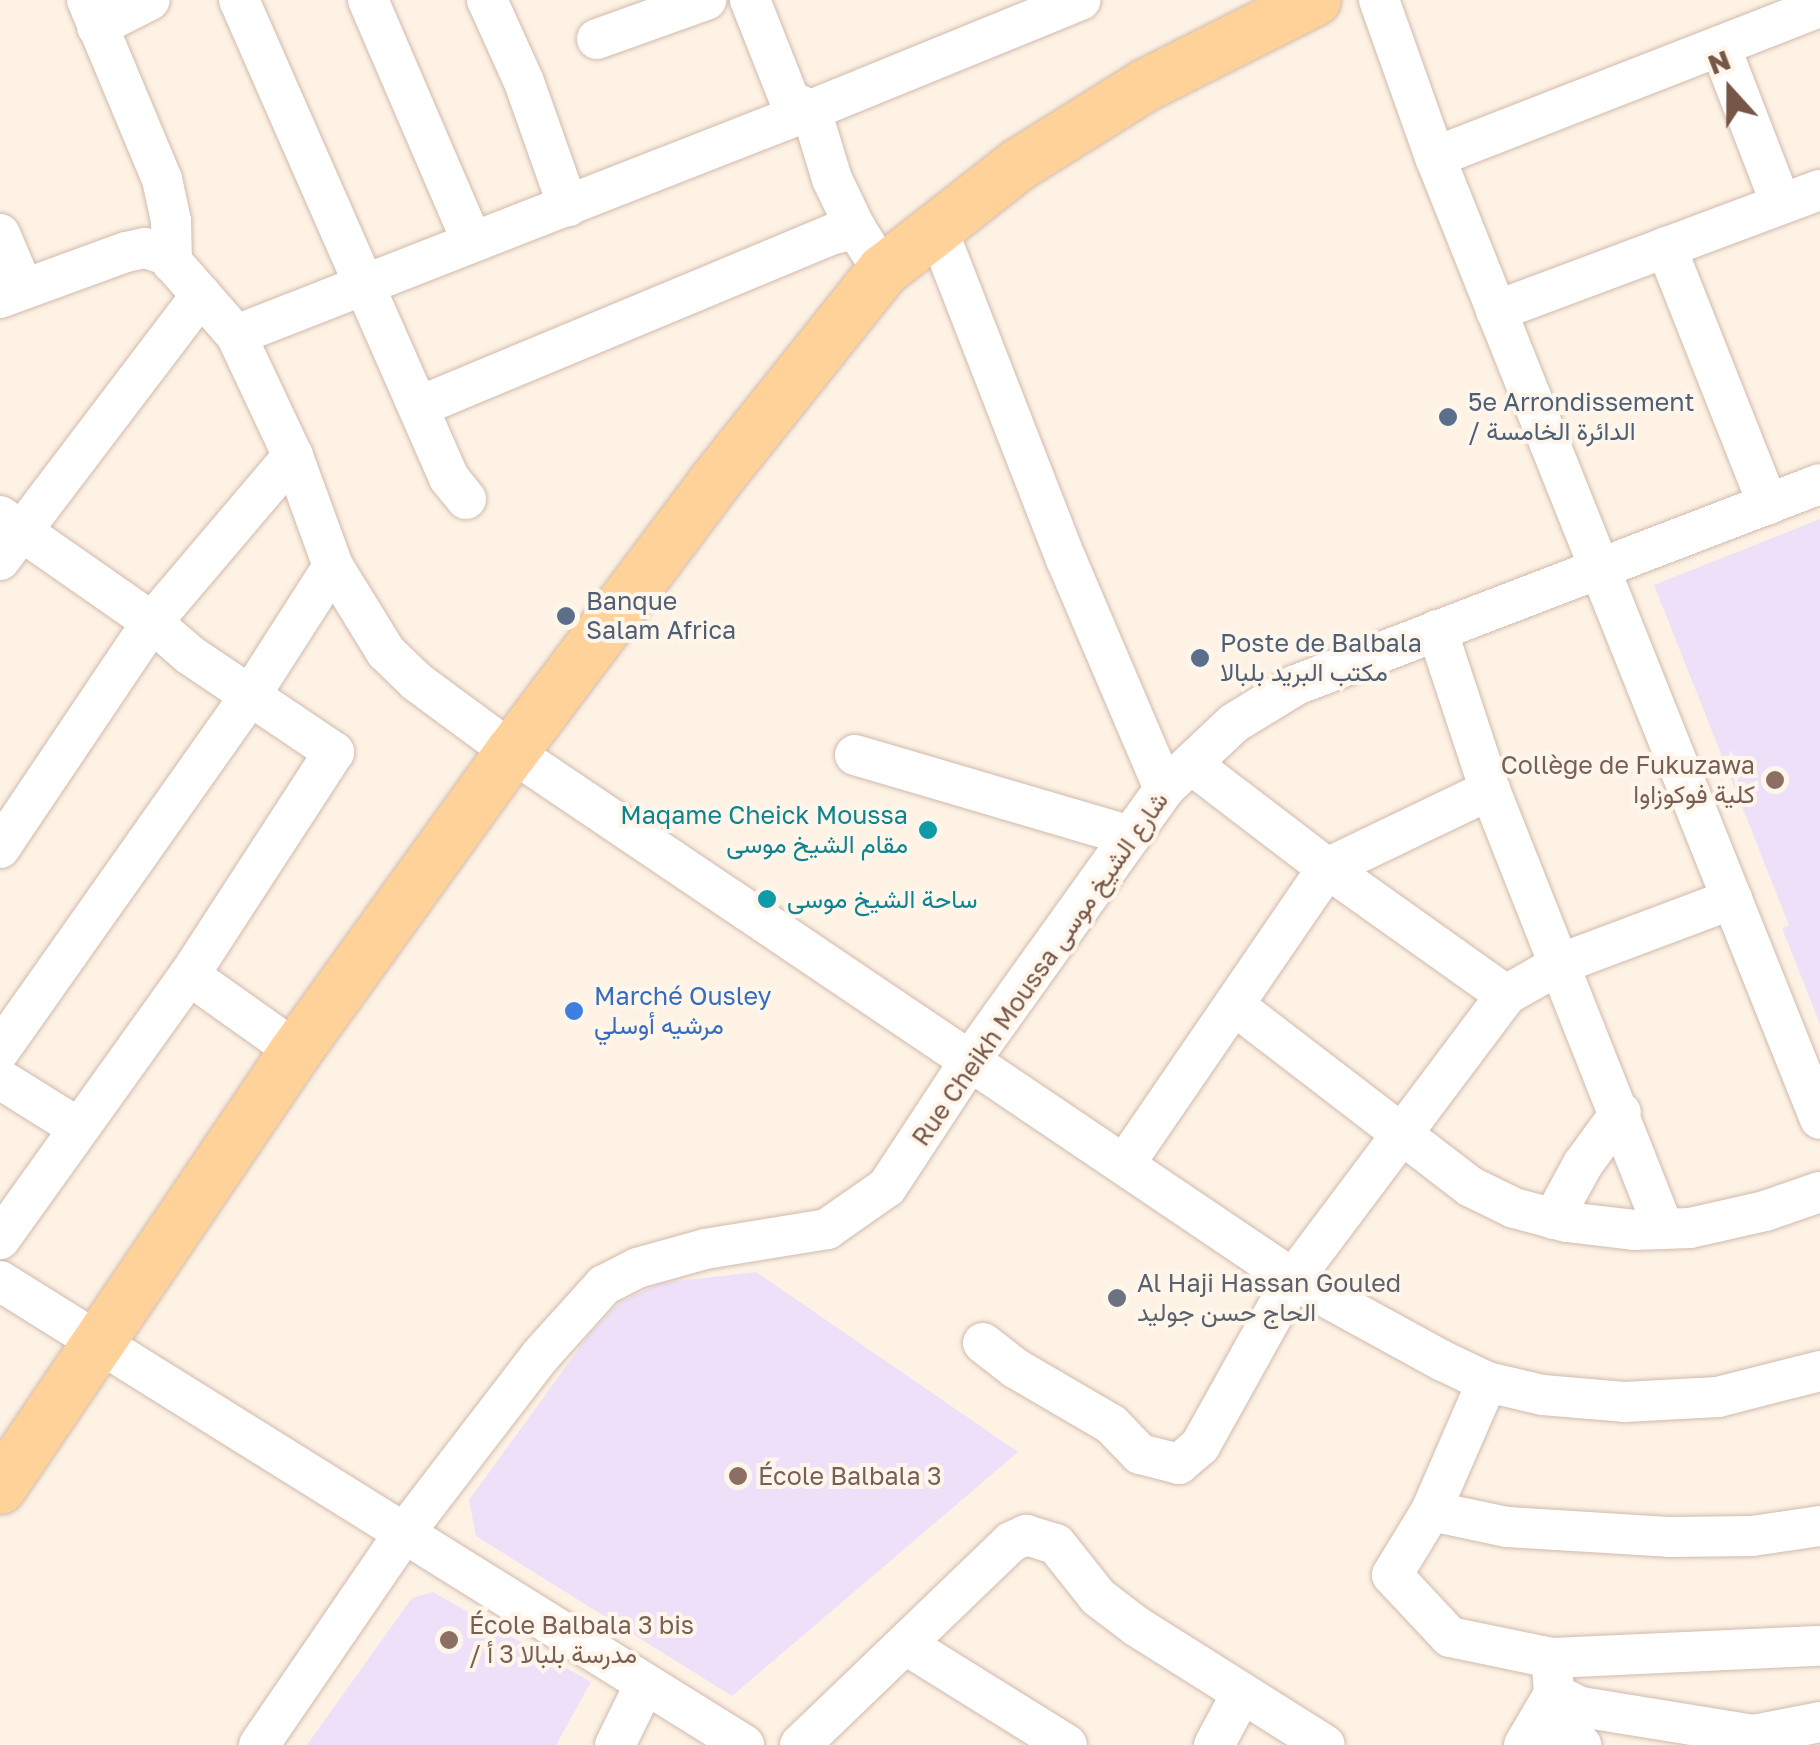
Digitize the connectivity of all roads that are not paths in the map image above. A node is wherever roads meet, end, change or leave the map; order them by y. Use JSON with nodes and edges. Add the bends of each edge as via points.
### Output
{"nodes":[{"id":1,"x":150,"y":0,"type":"edge"},
{"id":2,"x":240,"y":0,"type":"edge"},
{"id":3,"x":368,"y":0,"type":"edge"},
{"id":4,"x":487,"y":0,"type":"edge"},
{"id":5,"x":706,"y":0,"type":"edge"},
{"id":6,"x":750,"y":0,"type":"edge"},
{"id":7,"x":1080,"y":0,"type":"edge"},
{"id":8,"x":1315,"y":0,"type":"edge"},
{"id":9,"x":1379,"y":0,"type":"edge"},
{"id":10,"x":1820,"y":8,"type":"edge"},
{"id":11,"x":1258,"y":11,"type":"edge"},
{"id":12,"x":92,"y":14,"type":"edge"},
{"id":13,"x":597,"y":38,"type":"dead end"},
{"id":14,"x":1720,"y":46,"type":"junction"},
{"id":15,"x":811,"y":110,"type":"junction"},
{"id":16,"x":1434,"y":158,"type":"junction"},
{"id":17,"x":1820,"y":191,"type":"edge"},
{"id":18,"x":1781,"y":204,"type":"junction"},
{"id":19,"x":568,"y":206,"type":"junction"},
{"id":20,"x":936,"y":226,"type":"junction"},
{"id":21,"x":0,"y":234,"type":"edge"},
{"id":22,"x":472,"y":242,"type":"junction"},
{"id":23,"x":1666,"y":247,"type":"junction"},
{"id":24,"x":870,"y":250,"type":"junction"},
{"id":25,"x":172,"y":263,"type":"junction"},
{"id":26,"x":364,"y":283,"type":"junction"},
{"id":27,"x":12,"y":293,"type":"edge"},
{"id":28,"x":201,"y":295,"type":"junction"},
{"id":29,"x":1496,"y":311,"type":"junction"},
{"id":30,"x":236,"y":334,"type":"junction"},
{"id":31,"x":420,"y":406,"type":"junction"},
{"id":32,"x":293,"y":456,"type":"junction"},
{"id":33,"x":1820,"y":484,"type":"edge"},
{"id":34,"x":466,"y":499,"type":"dead end"},
{"id":35,"x":1768,"y":504,"type":"junction"},
{"id":36,"x":7,"y":535,"type":"edge"},
{"id":37,"x":334,"y":566,"type":"junction"},
{"id":38,"x":1599,"y":567,"type":"junction"},
{"id":39,"x":152,"y":622,"type":"junction"},
{"id":40,"x":1437,"y":630,"type":"junction"},
{"id":41,"x":250,"y":696,"type":"junction"},
{"id":42,"x":512,"y":752,"type":"junction"},
{"id":43,"x":854,"y":755,"type":"dead end"},
{"id":44,"x":1177,"y":777,"type":"junction"},
{"id":45,"x":1490,"y":790,"type":"junction"},
{"id":46,"x":1130,"y":836,"type":"junction"},
{"id":47,"x":0,"y":848,"type":"edge"},
{"id":48,"x":1327,"y":868,"type":"junction"},
{"id":49,"x":1732,"y":899,"type":"junction"},
{"id":50,"x":1562,"y":964,"type":"junction"},
{"id":51,"x":189,"y":975,"type":"junction"},
{"id":52,"x":1506,"y":995,"type":"junction"},
{"id":53,"x":1235,"y":1006,"type":"junction"},
{"id":54,"x":0,"y":1050,"type":"edge"},
{"id":55,"x":296,"y":1051,"type":"junction"},
{"id":56,"x":971,"y":1059,"type":"junction"},
{"id":57,"x":0,"y":1078,"type":"edge"},
{"id":58,"x":1621,"y":1112,"type":"junction"},
{"id":59,"x":1820,"y":1119,"type":"edge"},
{"id":60,"x":77,"y":1128,"type":"junction"},
{"id":61,"x":1404,"y":1132,"type":"junction"},
{"id":62,"x":1126,"y":1162,"type":"junction"},
{"id":63,"x":1820,"y":1192,"type":"edge"},
{"id":64,"x":1553,"y":1218,"type":"junction"},
{"id":65,"x":1664,"y":1229,"type":"junction"},
{"id":66,"x":0,"y":1240,"type":"edge"},
{"id":67,"x":1293,"y":1280,"type":"junction"},
{"id":68,"x":0,"y":1281,"type":"edge"},
{"id":69,"x":100,"y":1342,"type":"junction"},
{"id":70,"x":983,"y":1343,"type":"dead end"},
{"id":71,"x":1820,"y":1371,"type":"edge"},
{"id":72,"x":1488,"y":1382,"type":"junction"},
{"id":73,"x":0,"y":1488,"type":"edge"},
{"id":74,"x":1431,"y":1510,"type":"junction"},
{"id":75,"x":1820,"y":1526,"type":"edge"},
{"id":76,"x":406,"y":1532,"type":"junction"},
{"id":77,"x":908,"y":1646,"type":"junction"},
{"id":78,"x":1820,"y":1646,"type":"edge"},
{"id":79,"x":1552,"y":1676,"type":"junction"},
{"id":80,"x":644,"y":1686,"type":"junction"},
{"id":81,"x":1242,"y":1693,"type":"junction"},
{"id":82,"x":1820,"y":1722,"type":"edge"},
{"id":83,"x":1529,"y":1737,"type":"edge"},
{"id":84,"x":260,"y":1745,"type":"edge"},
{"id":85,"x":615,"y":1745,"type":"edge"},
{"id":86,"x":744,"y":1745,"type":"edge"},
{"id":87,"x":800,"y":1745,"type":"edge"},
{"id":88,"x":1067,"y":1745,"type":"edge"},
{"id":89,"x":1214,"y":1745,"type":"edge"},
{"id":90,"x":1325,"y":1745,"type":"edge"},
{"id":91,"x":1581,"y":1745,"type":"edge"}],
"edges":[{"from":1,"to":12,"type":"street"},
{"from":2,"to":26,"type":"street"},
{"from":3,"to":22,"type":"street"},
{"from":4,"to":19,"type":"street"},
{"from":5,"to":13,"type":"street"},
{"from":6,"to":15,"type":"street","via":[[790,101]]},
{"from":7,"to":15,"type":"street"},
{"from":8,"to":11,"type":"main road"},
{"from":9,"to":16,"type":"street"},
{"from":10,"to":14,"type":"street"},
{"from":11,"to":20,"type":"main road","via":[[1018,165]]},
{"from":12,"to":25,"type":"street","via":[[162,179]]},
{"from":14,"to":16,"type":"street"},
{"from":14,"to":18,"type":"street"},
{"from":15,"to":19,"type":"street"},
{"from":15,"to":24,"type":"street","via":[[832,180]]},
{"from":16,"to":29,"type":"street"},
{"from":17,"to":18,"type":"street"},
{"from":18,"to":23,"type":"street"},
{"from":19,"to":22,"type":"street"},
{"from":20,"to":24,"type":"main road"},
{"from":20,"to":44,"type":"street","via":[[1066,559]]},
{"from":21,"to":27,"type":"street"},
{"from":22,"to":26,"type":"street"},
{"from":23,"to":29,"type":"street"},
{"from":23,"to":35,"type":"street"},
{"from":24,"to":31,"type":"street","via":[[764,260]]},
{"from":24,"to":42,"type":"main road","via":[[714,484]]},
{"from":25,"to":27,"type":"street","via":[[145,248]]},
{"from":25,"to":28,"type":"street"},
{"from":26,"to":30,"type":"street"},
{"from":26,"to":31,"type":"street"},
{"from":28,"to":30,"type":"street"},
{"from":28,"to":36,"type":"street"},
{"from":29,"to":38,"type":"street"},
{"from":30,"to":32,"type":"street"},
{"from":31,"to":34,"type":"street","via":[[449,478]]},
{"from":32,"to":37,"type":"street"},
{"from":32,"to":39,"type":"street"},
{"from":33,"to":35,"type":"street","name":"Rue Cheikh Moussa شارع الشيخ موسى"},
{"from":35,"to":38,"type":"street","name":"Rue Cheikh Moussa شارع الشيخ موسى"},
{"from":36,"to":39,"type":"street"},
{"from":37,"to":41,"type":"street"},
{"from":37,"to":42,"type":"street","via":[[386,652]]},
{"from":38,"to":40,"type":"street","name":"Rue Cheikh Moussa شارع الشيخ موسى"},
{"from":38,"to":49,"type":"street"},
{"from":39,"to":41,"type":"street"},
{"from":39,"to":47,"type":"street"},
{"from":40,"to":44,"type":"street","name":"Rue Cheikh Moussa شارع الشيخ موسى","via":[[1264,702]]},
{"from":40,"to":45,"type":"street"},
{"from":41,"to":51,"type":"street","via":[[334,752]]},
{"from":41,"to":54,"type":"street"},
{"from":42,"to":55,"type":"main road"},
{"from":42,"to":56,"type":"street"},
{"from":43,"to":46,"type":"street"},
{"from":44,"to":46,"type":"street","name":"Rue Cheikh Moussa شارع الشيخ موسى"},
{"from":44,"to":48,"type":"street"},
{"from":45,"to":48,"type":"street"},
{"from":45,"to":50,"type":"street"},
{"from":46,"to":56,"type":"street","name":"Rue Cheikh Moussa شارع الشيخ موسى"},
{"from":48,"to":52,"type":"street"},
{"from":48,"to":53,"type":"street"},
{"from":49,"to":50,"type":"street"},
{"from":49,"to":59,"type":"street"},
{"from":50,"to":52,"type":"street"},
{"from":50,"to":58,"type":"street"},
{"from":51,"to":55,"type":"street"},
{"from":51,"to":60,"type":"street"},
{"from":52,"to":61,"type":"street"},
{"from":53,"to":61,"type":"street"},
{"from":53,"to":62,"type":"street"},
{"from":55,"to":69,"type":"main road"},
{"from":56,"to":62,"type":"street"},
{"from":56,"to":76,"type":"street","name":"Rue Cheikh Moussa شارع الشيخ موسى","via":[[887,1188],[843,1219],[797,1237],[706,1249],[637,1268],[604,1285],[541,1355]]},
{"from":57,"to":60,"type":"street"},
{"from":58,"to":64,"type":"street"},
{"from":58,"to":65,"type":"street"},
{"from":60,"to":66,"type":"street"},
{"from":61,"to":64,"type":"street","via":[[1471,1187]]},
{"from":61,"to":67,"type":"street"},
{"from":62,"to":67,"type":"street"},
{"from":63,"to":65,"type":"street","via":[[1765,1211]]},
{"from":64,"to":65,"type":"street"},
{"from":67,"to":70,"type":"street","via":[[1200,1446],[1179,1464],[1140,1454],[1111,1424]]},
{"from":67,"to":72,"type":"street"},
{"from":68,"to":69,"type":"street"},
{"from":69,"to":73,"type":"main road"},
{"from":69,"to":76,"type":"street"},
{"from":71,"to":72,"type":"street","via":[[1718,1397],[1624,1402]]},
{"from":72,"to":74,"type":"street"},
{"from":74,"to":75,"type":"street","via":[[1506,1527],[1670,1537]]},
{"from":74,"to":79,"type":"street","via":[[1392,1575],[1450,1638]]},
{"from":76,"to":80,"type":"street"},
{"from":76,"to":84,"type":"street","name":"Rue Cheikh Moussa شارع الشيخ موسى"},
{"from":77,"to":81,"type":"street","via":[[1001,1551],[1026,1536],[1056,1544],[1111,1608]]},
{"from":77,"to":87,"type":"street"},
{"from":77,"to":88,"type":"street"},
{"from":78,"to":79,"type":"street"},
{"from":79,"to":82,"type":"street","via":[[1581,1706],[1754,1735]]},
{"from":79,"to":83,"type":"street"},
{"from":80,"to":85,"type":"street"},
{"from":80,"to":86,"type":"street"},
{"from":81,"to":89,"type":"street"},
{"from":81,"to":90,"type":"street"},
{"from":83,"to":91,"type":"street"}]}
